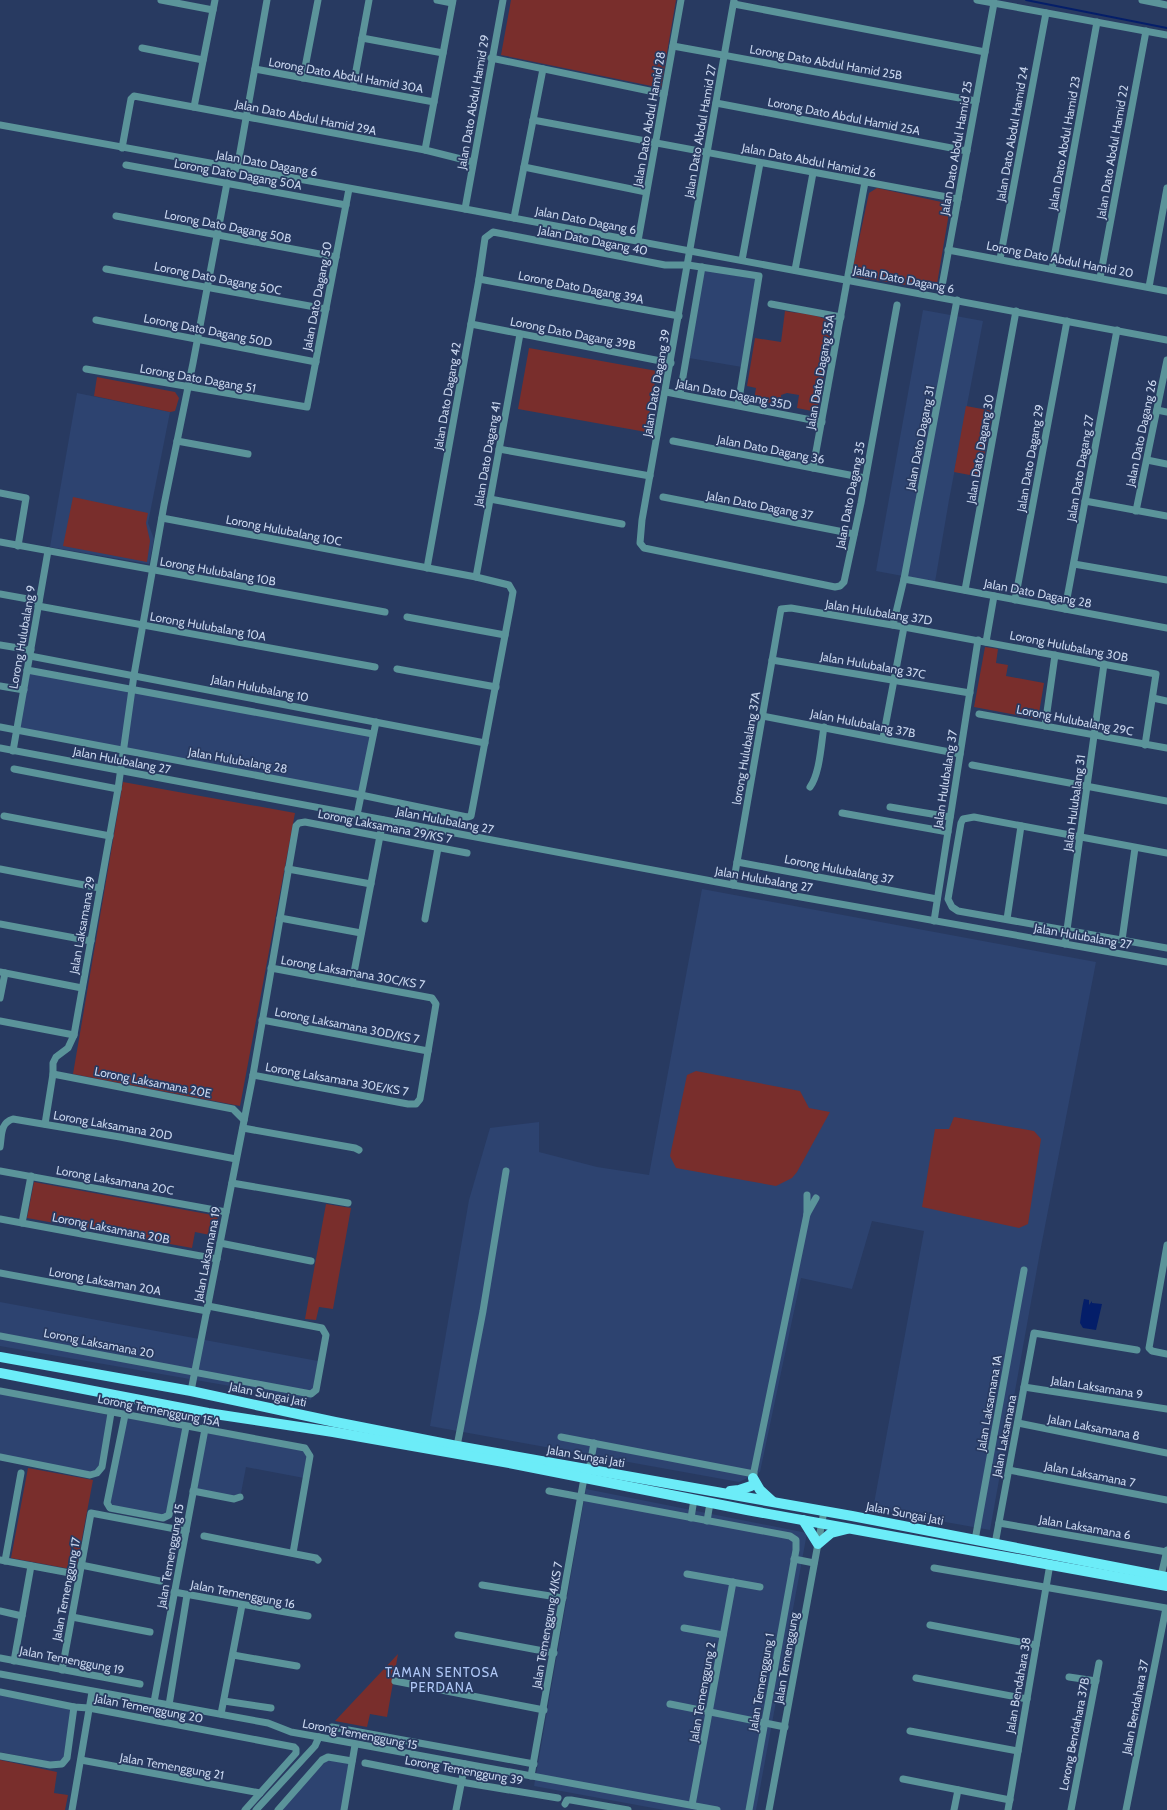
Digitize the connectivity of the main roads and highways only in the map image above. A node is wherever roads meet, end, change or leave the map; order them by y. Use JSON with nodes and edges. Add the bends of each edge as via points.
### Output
{"nodes":[{"id":1,"x":0,"y":1357,"type":"edge"},
{"id":2,"x":69,"y":1368,"type":"junction"},
{"id":3,"x":0,"y":1373,"type":"edge"},
{"id":4,"x":63,"y":1386,"type":"junction"},
{"id":5,"x":189,"y":1391,"type":"junction"},
{"id":6,"x":184,"y":1408,"type":"junction"},
{"id":7,"x":586,"y":1474,"type":"junction"},
{"id":8,"x":712,"y":1491,"type":"junction"},
{"id":9,"x":773,"y":1501,"type":"junction"},
{"id":10,"x":803,"y":1520,"type":"junction"},
{"id":11,"x":849,"y":1528,"type":"junction"},
{"id":12,"x":1164,"y":1577,"type":"edge"},
{"id":13,"x":1167,"y":1586,"type":"edge"}],
"edges":[{"from":1,"to":2,"type":"main road","name":"Jalan Sungai Jati"},
{"from":2,"to":4,"type":"main road","via":[[104,1380],[107,1384],[103,1388]]},
{"from":2,"to":5,"type":"main road","name":"Jalan Sungai Jati"},
{"from":3,"to":4,"type":"main road","name":"Jalan Sungai Jati"},
{"from":4,"to":6,"type":"main road","name":"Jalan Sungai Jati"},
{"from":5,"to":6,"type":"main road","via":[[155,1390],[152,1393],[153,1397]]},
{"from":5,"to":7,"type":"main road","name":"Jalan Sungai Jati"},
{"from":6,"to":7,"type":"main road","name":"Jalan Sungai Jati"},
{"from":7,"to":8,"type":"main road","name":"Jalan Sungai Jati"},
{"from":7,"to":10,"type":"main road","name":"Jalan Sungai Jati","via":[[710,1503]]},
{"from":8,"to":9,"type":"main road","name":"Jalan Sungai Jati"},
{"from":8,"to":9,"type":"main road","via":[[739,1490],[753,1479],[760,1490]]},
{"from":9,"to":12,"type":"main road","name":"Jalan Sungai Jati"},
{"from":10,"to":11,"type":"main road","name":"Jalan Sungai Jati"},
{"from":10,"to":11,"type":"main road","via":[[818,1544],[831,1533]]},
{"from":11,"to":13,"type":"main road","name":"Jalan Sungai Jati"}]}
